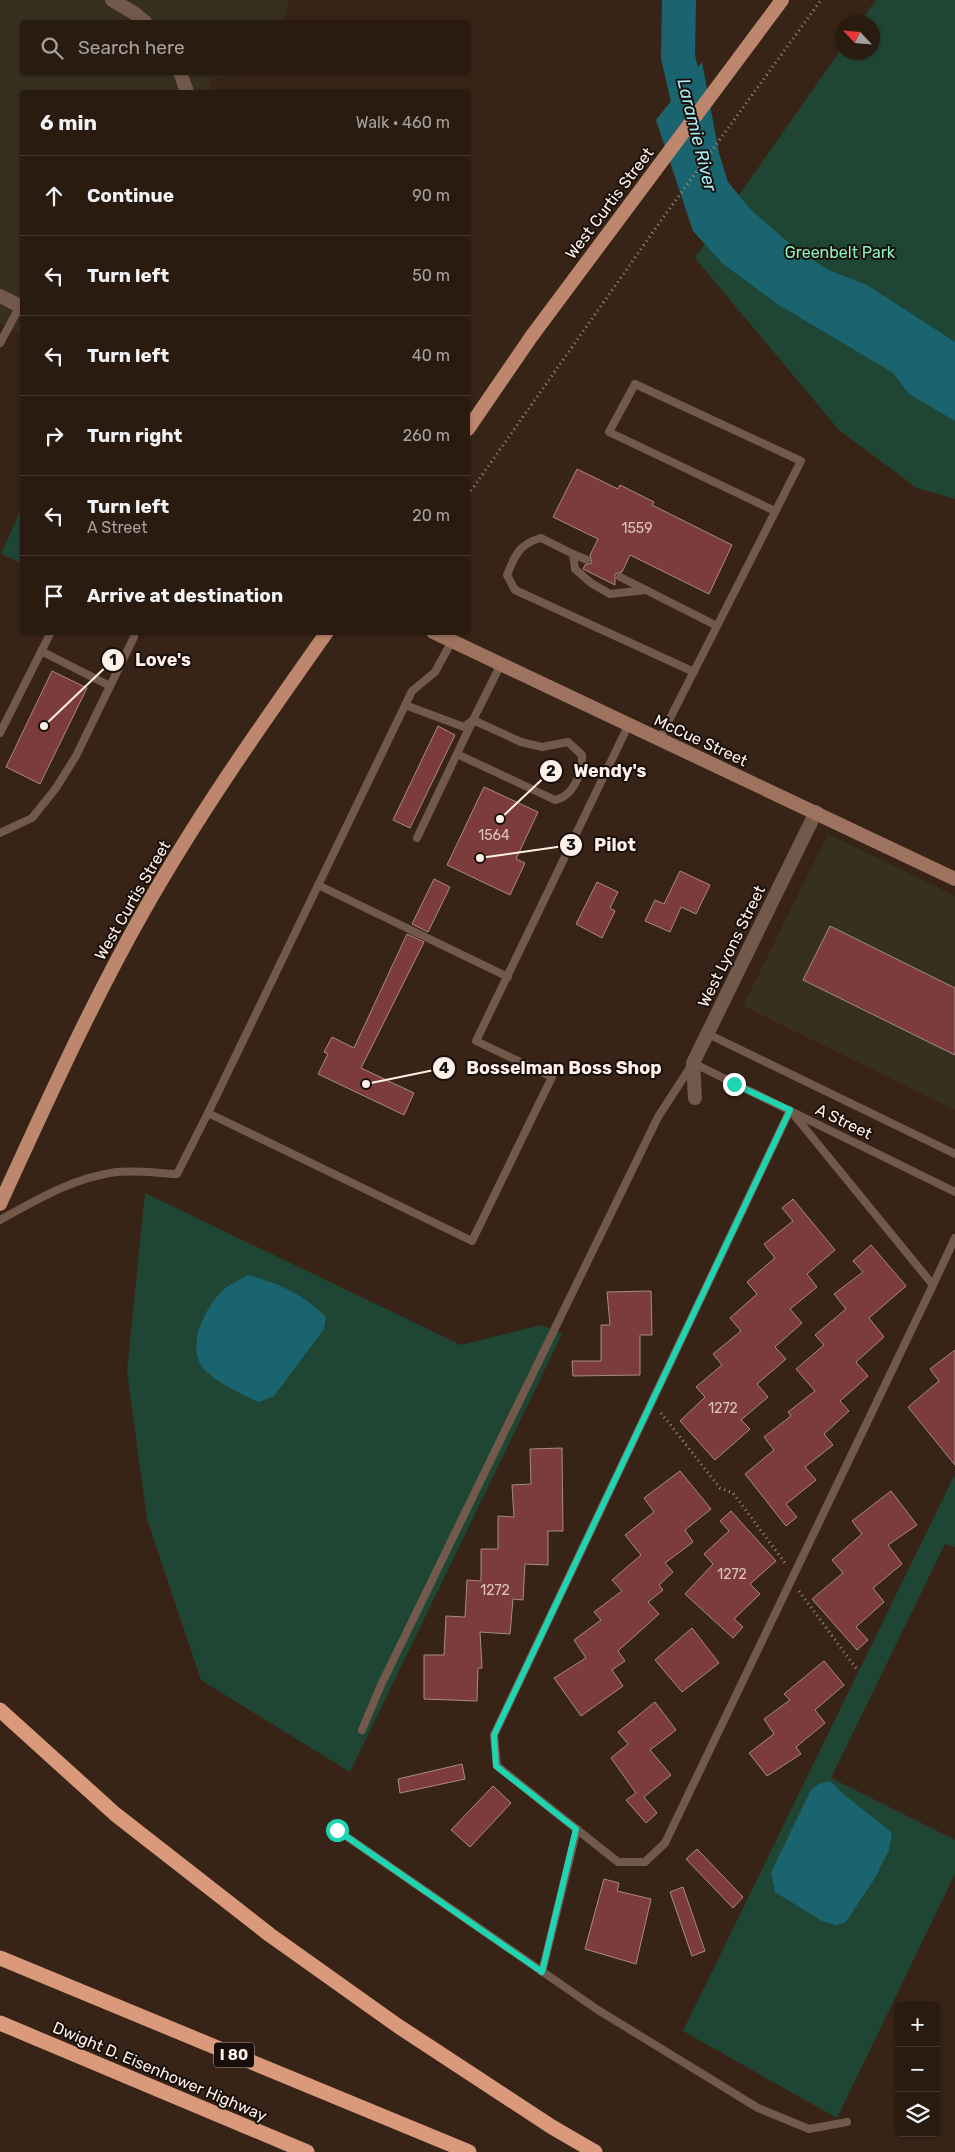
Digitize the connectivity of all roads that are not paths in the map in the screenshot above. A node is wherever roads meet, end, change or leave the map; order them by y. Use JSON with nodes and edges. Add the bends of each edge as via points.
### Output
{"nodes":[{"id":1,"x":112,"y":0,"type":"edge"},
{"id":2,"x":782,"y":0,"type":"edge"},
{"id":3,"x":143,"y":20,"type":"edge"},
{"id":4,"x":181,"y":75,"type":"edge"},
{"id":5,"x":186,"y":90,"type":"edge"},
{"id":6,"x":0,"y":296,"type":"edge"},
{"id":7,"x":20,"y":306,"type":"edge"},
{"id":8,"x":20,"y":308,"type":"edge"},
{"id":9,"x":0,"y":343,"type":"edge"},
{"id":10,"x":470,"y":427,"type":"edge"},
{"id":11,"x":775,"y":512,"type":"junction"},
{"id":12,"x":573,"y":554,"type":"junction"},
{"id":13,"x":587,"y":560,"type":"dead end"},
{"id":14,"x":620,"y":577,"type":"dead end"},
{"id":15,"x":646,"y":590,"type":"junction"},
{"id":16,"x":717,"y":626,"type":"junction"},
{"id":17,"x":49,"y":635,"type":"edge"},
{"id":18,"x":134,"y":635,"type":"edge"},
{"id":19,"x":325,"y":635,"type":"edge"},
{"id":20,"x":439,"y":635,"type":"edge"},
{"id":21,"x":452,"y":641,"type":"junction"},
{"id":22,"x":41,"y":651,"type":"junction"},
{"id":23,"x":500,"y":664,"type":"junction"},
{"id":24,"x":694,"y":672,"type":"junction"},
{"id":25,"x":110,"y":686,"type":"junction"},
{"id":26,"x":405,"y":705,"type":"junction"},
{"id":27,"x":473,"y":720,"type":"junction"},
{"id":28,"x":628,"y":726,"type":"junction"},
{"id":29,"x":0,"y":733,"type":"edge"},
{"id":30,"x":659,"y":740,"type":"junction"},
{"id":31,"x":457,"y":754,"type":"junction"},
{"id":32,"x":816,"y":812,"type":"junction"},
{"id":33,"x":0,"y":833,"type":"edge"},
{"id":34,"x":417,"y":838,"type":"dead end"},
{"id":35,"x":955,"y":878,"type":"edge"},
{"id":36,"x":318,"y":885,"type":"junction"},
{"id":37,"x":508,"y":977,"type":"junction"},
{"id":38,"x":708,"y":1034,"type":"junction"},
{"id":39,"x":693,"y":1063,"type":"junction"},
{"id":40,"x":695,"y":1098,"type":"dead end"},
{"id":41,"x":790,"y":1110,"type":"junction"},
{"id":42,"x":208,"y":1113,"type":"junction"},
{"id":43,"x":955,"y":1154,"type":"edge"},
{"id":44,"x":955,"y":1192,"type":"edge"},
{"id":45,"x":0,"y":1204,"type":"edge"},
{"id":46,"x":0,"y":1220,"type":"edge"},
{"id":47,"x":955,"y":1238,"type":"edge"},
{"id":48,"x":934,"y":1285,"type":"junction"},
{"id":49,"x":0,"y":1710,"type":"edge"},
{"id":50,"x":362,"y":1730,"type":"dead end"},
{"id":51,"x":576,"y":1829,"type":"junction"},
{"id":52,"x":337,"y":1830,"type":"dead end"},
{"id":53,"x":0,"y":1958,"type":"edge"},
{"id":54,"x":542,"y":1972,"type":"junction"},
{"id":55,"x":0,"y":2023,"type":"edge"},
{"id":56,"x":847,"y":2122,"type":"dead end"},
{"id":57,"x":307,"y":2152,"type":"edge"},
{"id":58,"x":469,"y":2152,"type":"edge"},
{"id":59,"x":595,"y":2152,"type":"edge"}],
"edges":[{"from":1,"to":3,"type":"street"},
{"from":2,"to":10,"type":"main road","name":"West Curtis Street","via":[[531,337]]},
{"from":4,"to":5,"type":"street"},
{"from":6,"to":7,"type":"street"},
{"from":8,"to":9,"type":"lane"},
{"from":11,"to":11,"type":"lane","via":[[801,461],[635,384],[609,432]]},
{"from":11,"to":16,"type":"lane"},
{"from":12,"to":13,"type":"lane"},
{"from":12,"to":15,"type":"lane","via":[[575,569],[610,594]]},
{"from":12,"to":24,"type":"lane","via":[[541,538],[527,541],[514,557],[508,575],[515,590]]},
{"from":14,"to":15,"type":"lane"},
{"from":15,"to":16,"type":"lane"},
{"from":16,"to":24,"type":"lane"},
{"from":17,"to":22,"type":"lane"},
{"from":18,"to":25,"type":"lane"},
{"from":19,"to":45,"type":"main road","name":"West Curtis Street","via":[[213,796],[142,915],[73,1045]]},
{"from":20,"to":21,"type":"main road","name":"McCue Street"},
{"from":21,"to":23,"type":"main road","name":"McCue Street"},
{"from":21,"to":26,"type":"lane","via":[[435,672],[412,690]]},
{"from":22,"to":25,"type":"lane"},
{"from":22,"to":29,"type":"lane"},
{"from":23,"to":27,"type":"lane"},
{"from":23,"to":28,"type":"main road","name":"McCue Street"},
{"from":24,"to":30,"type":"lane"},
{"from":25,"to":33,"type":"lane","via":[[76,756],[56,788],[32,818]]},
{"from":26,"to":27,"type":"lane","via":[[464,727]]},
{"from":26,"to":36,"type":"lane"},
{"from":27,"to":31,"type":"lane"},
{"from":27,"to":31,"type":"lane","via":[[521,742],[542,747],[568,742],[582,755],[582,768],[570,792],[563,799],[555,800]]},
{"from":28,"to":30,"type":"main road","name":"McCue Street"},
{"from":28,"to":37,"type":"lane"},
{"from":30,"to":32,"type":"main road","name":"McCue Street"},
{"from":31,"to":34,"type":"lane"},
{"from":32,"to":35,"type":"main road","name":"McCue Street"},
{"from":32,"to":38,"type":"street","name":"West Lyons Street"},
{"from":36,"to":37,"type":"lane"},
{"from":36,"to":42,"type":"lane"},
{"from":37,"to":42,"type":"lane","via":[[476,1041],[552,1077],[472,1241]]},
{"from":38,"to":39,"type":"street","name":"West Lyons Street"},
{"from":38,"to":43,"type":"lane"},
{"from":39,"to":40,"type":"street"},
{"from":39,"to":41,"type":"lane","name":"A Street"},
{"from":39,"to":50,"type":"lane","via":[[658,1118],[385,1676]]},
{"from":41,"to":44,"type":"lane","name":"A Street"},
{"from":41,"to":48,"type":"lane"},
{"from":41,"to":51,"type":"lane","via":[[494,1735],[496,1766]]},
{"from":42,"to":46,"type":"lane","via":[[177,1174],[118,1172],[81,1179]]},
{"from":47,"to":48,"type":"lane"},
{"from":48,"to":51,"type":"lane","via":[[665,1843],[644,1862],[618,1862]]},
{"from":49,"to":59,"type":"highway","via":[[115,1814],[270,1935],[406,2031]]},
{"from":51,"to":54,"type":"lane"},
{"from":52,"to":54,"type":"lane"},
{"from":53,"to":58,"type":"highway","number":"I 80"},
{"from":54,"to":56,"type":"lane","via":[[758,2108],[809,2129]]},
{"from":55,"to":57,"type":"highway","name":"Dwight D. Eisenhower Highway"}]}
